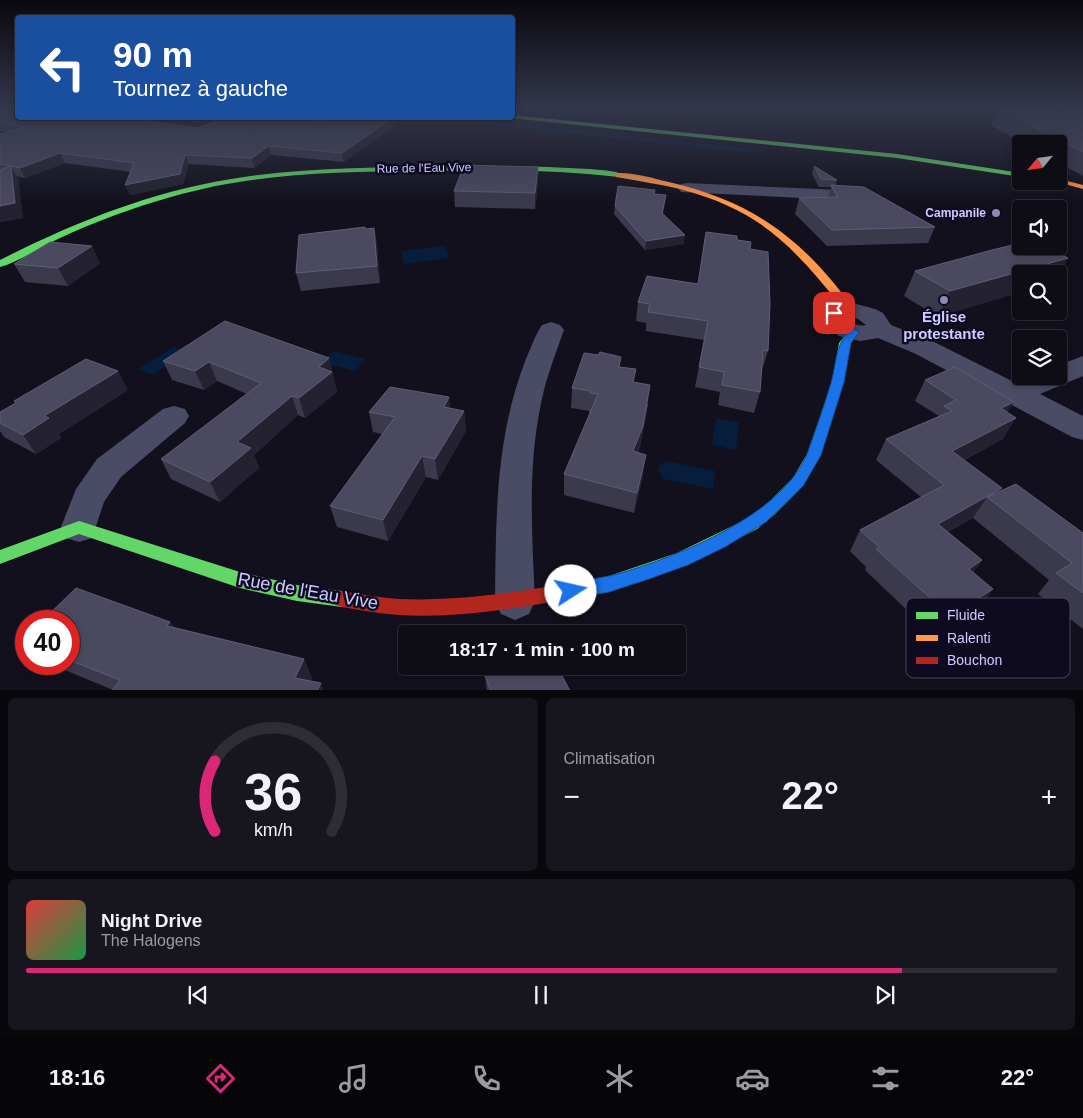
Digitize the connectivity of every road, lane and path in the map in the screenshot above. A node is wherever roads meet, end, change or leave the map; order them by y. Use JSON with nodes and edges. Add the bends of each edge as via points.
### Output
{"nodes":[{"id":1,"x":741,"y":140,"type":"edge"},
{"id":2,"x":1012,"y":174,"type":"edge"},
{"id":3,"x":1068,"y":184,"type":"edge"},
{"id":4,"x":1083,"y":187,"type":"edge"},
{"id":5,"x":687,"y":188,"type":"junction"},
{"id":6,"x":872,"y":196,"type":"edge"},
{"id":7,"x":0,"y":264,"type":"edge"},
{"id":8,"x":860,"y":324,"type":"junction"},
{"id":9,"x":551,"y":330,"type":"dead end"},
{"id":10,"x":1083,"y":365,"type":"edge"},
{"id":11,"x":1067,"y":372,"type":"edge"},
{"id":12,"x":1036,"y":385,"type":"edge"},
{"id":13,"x":1015,"y":394,"type":"junction"},
{"id":14,"x":174,"y":416,"type":"dead end"},
{"id":15,"x":1083,"y":429,"type":"edge"},
{"id":16,"x":79,"y":527,"type":"junction"},
{"id":17,"x":0,"y":558,"type":"edge"},
{"id":18,"x":515,"y":601,"type":"junction"}],
"edges":[{"from":1,"to":2,"type":"street","via":[[897,156]]},
{"from":3,"to":4,"type":"street"},
{"from":5,"to":6,"type":"street"},
{"from":5,"to":7,"type":"street","name":"Rue de l'Eau Vive","via":[[637,178],[529,168],[358,170],[272,176],[203,186],[132,206],[65,232]]},
{"from":5,"to":8,"type":"street","name":"Rue de l'Eau Vive","via":[[725,202],[768,224],[792,246]]},
{"from":8,"to":13,"type":"street","via":[[925,348]]},
{"from":8,"to":18,"type":"street","name":"Rue de l'Eau Vive","via":[[845,343],[838,382],[814,455],[798,482],[769,511],[720,542],[643,574],[609,584]]},
{"from":9,"to":18,"type":"street","via":[[528,398],[514,479]]},
{"from":10,"to":11,"type":"street"},
{"from":12,"to":13,"type":"street"},
{"from":13,"to":15,"type":"street"},
{"from":14,"to":16,"type":"street","via":[[108,468],[88,499]]},
{"from":16,"to":17,"type":"street"},
{"from":16,"to":18,"type":"street","name":"Rue de l'Eau Vive","via":[[240,580],[297,592],[398,606],[462,606]]}]}
